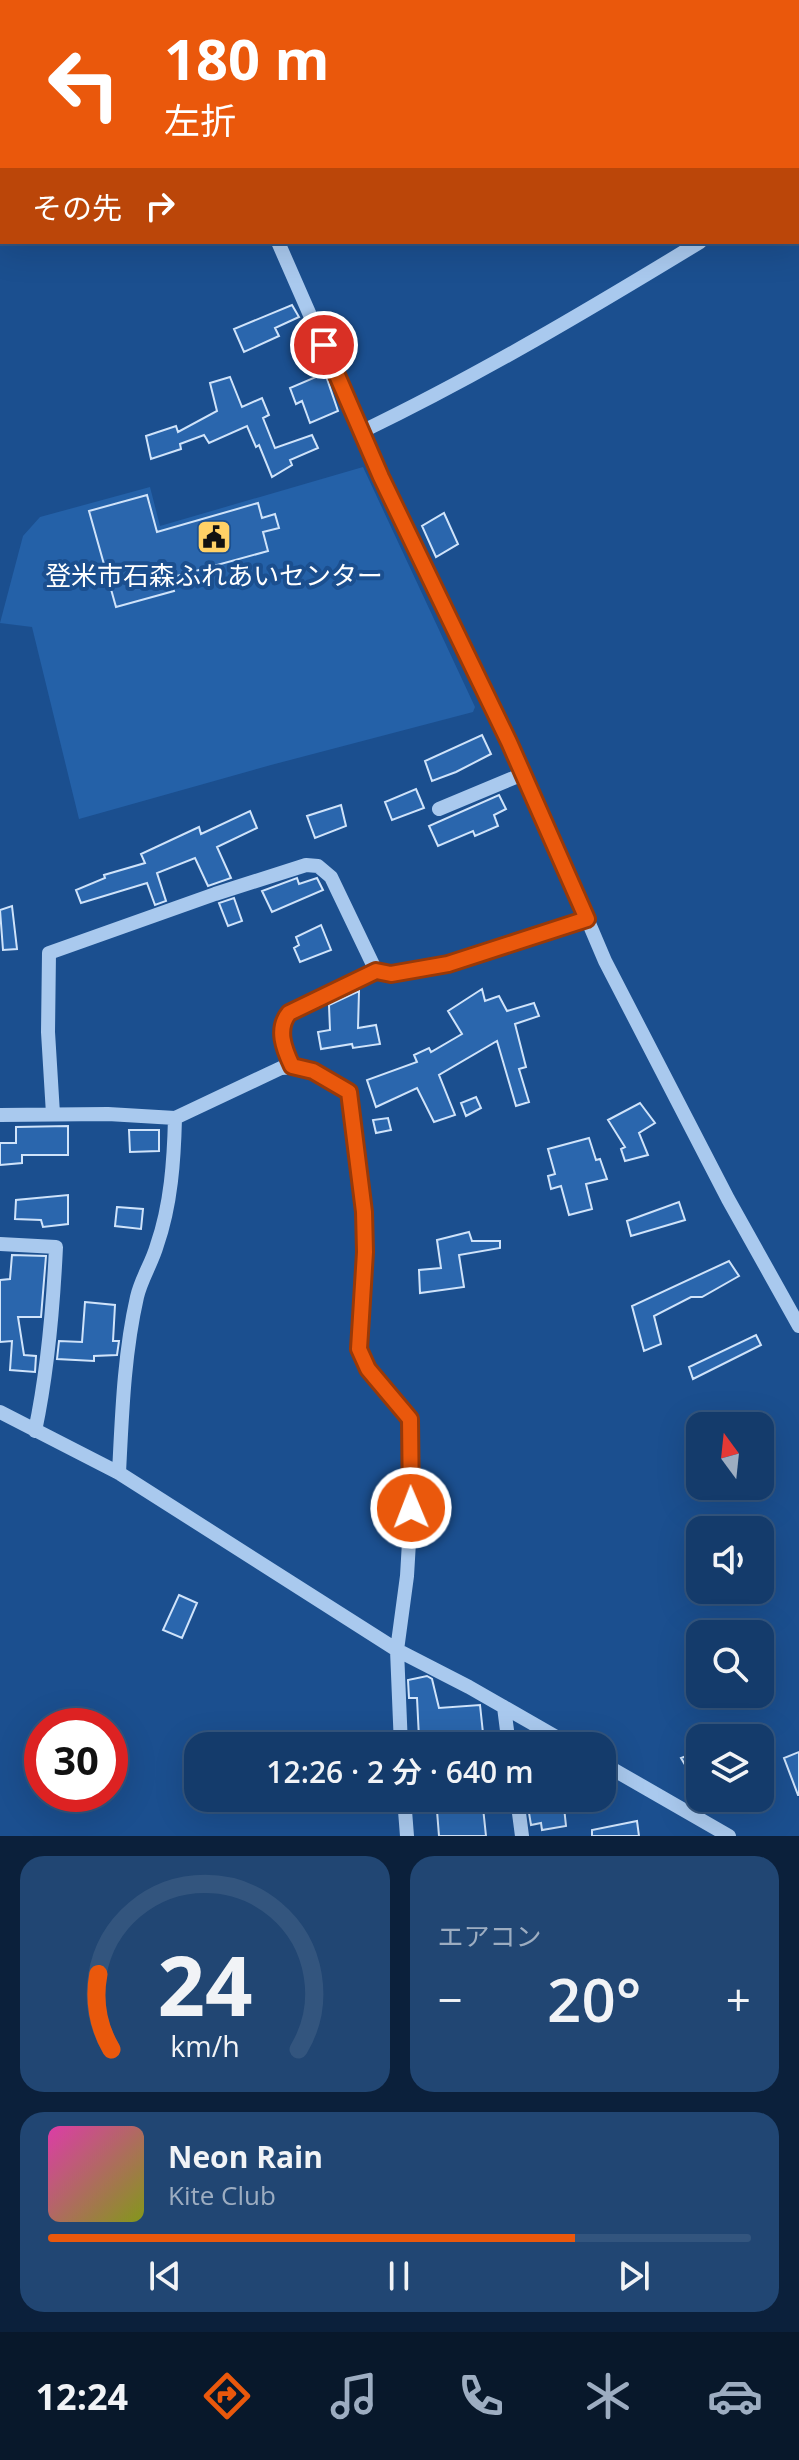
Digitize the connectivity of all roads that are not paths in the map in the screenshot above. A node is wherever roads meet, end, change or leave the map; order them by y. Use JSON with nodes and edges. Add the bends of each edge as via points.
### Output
{"nodes":[{"id":1,"x":279,"y":244,"type":"edge"},
{"id":2,"x":697,"y":244,"type":"edge"},
{"id":3,"x":363,"y":431,"type":"junction"},
{"id":4,"x":523,"y":774,"type":"junction"},
{"id":5,"x":439,"y":809,"type":"dead end"},
{"id":6,"x":587,"y":919,"type":"junction"},
{"id":7,"x":376,"y":971,"type":"junction"},
{"id":8,"x":292,"y":1066,"type":"junction"},
{"id":9,"x":53,"y":1114,"type":"junction"},
{"id":10,"x":0,"y":1115,"type":"edge"},
{"id":11,"x":175,"y":1118,"type":"junction"},
{"id":12,"x":0,"y":1244,"type":"edge"},
{"id":13,"x":799,"y":1326,"type":"edge"},
{"id":14,"x":0,"y":1412,"type":"edge"},
{"id":15,"x":35,"y":1431,"type":"junction"},
{"id":16,"x":119,"y":1473,"type":"junction"},
{"id":17,"x":397,"y":1650,"type":"junction"},
{"id":18,"x":504,"y":1707,"type":"junction"},
{"id":19,"x":400,"y":1732,"type":"edge"},
{"id":20,"x":507,"y":1732,"type":"edge"},
{"id":21,"x":548,"y":1732,"type":"edge"},
{"id":22,"x":616,"y":1771,"type":"edge"},
{"id":23,"x":405,"y":1812,"type":"edge"},
{"id":24,"x":519,"y":1812,"type":"edge"},
{"id":25,"x":407,"y":1836,"type":"edge"},
{"id":26,"x":522,"y":1836,"type":"edge"},
{"id":27,"x":729,"y":1836,"type":"edge"}],
"edges":[{"from":1,"to":3,"type":"street"},
{"from":2,"to":3,"type":"street","via":[[549,332]]},
{"from":3,"to":4,"type":"street"},
{"from":4,"to":5,"type":"street"},
{"from":4,"to":6,"type":"street"},
{"from":6,"to":7,"type":"street","via":[[448,964],[391,974]]},
{"from":6,"to":13,"type":"street","via":[[640,1031]]},
{"from":7,"to":8,"type":"street","via":[[289,1013],[281,1030]]},
{"from":7,"to":9,"type":"street","via":[[331,877],[318,866],[306,865],[49,953]]},
{"from":8,"to":11,"type":"street"},
{"from":8,"to":17,"type":"street","via":[[313,1071],[349,1092],[364,1212],[359,1349],[368,1369],[410,1419],[411,1508]]},
{"from":9,"to":10,"type":"street"},
{"from":9,"to":11,"type":"street"},
{"from":11,"to":16,"type":"street","via":[[165,1211],[138,1294],[129,1347]]},
{"from":12,"to":15,"type":"street","via":[[56,1247],[50,1344]]},
{"from":14,"to":15,"type":"street"},
{"from":15,"to":16,"type":"street"},
{"from":16,"to":17,"type":"street"},
{"from":17,"to":18,"type":"street"},
{"from":17,"to":19,"type":"street"},
{"from":18,"to":20,"type":"street"},
{"from":18,"to":21,"type":"street"},
{"from":22,"to":27,"type":"street"},
{"from":23,"to":25,"type":"street"},
{"from":24,"to":26,"type":"street"}]}
